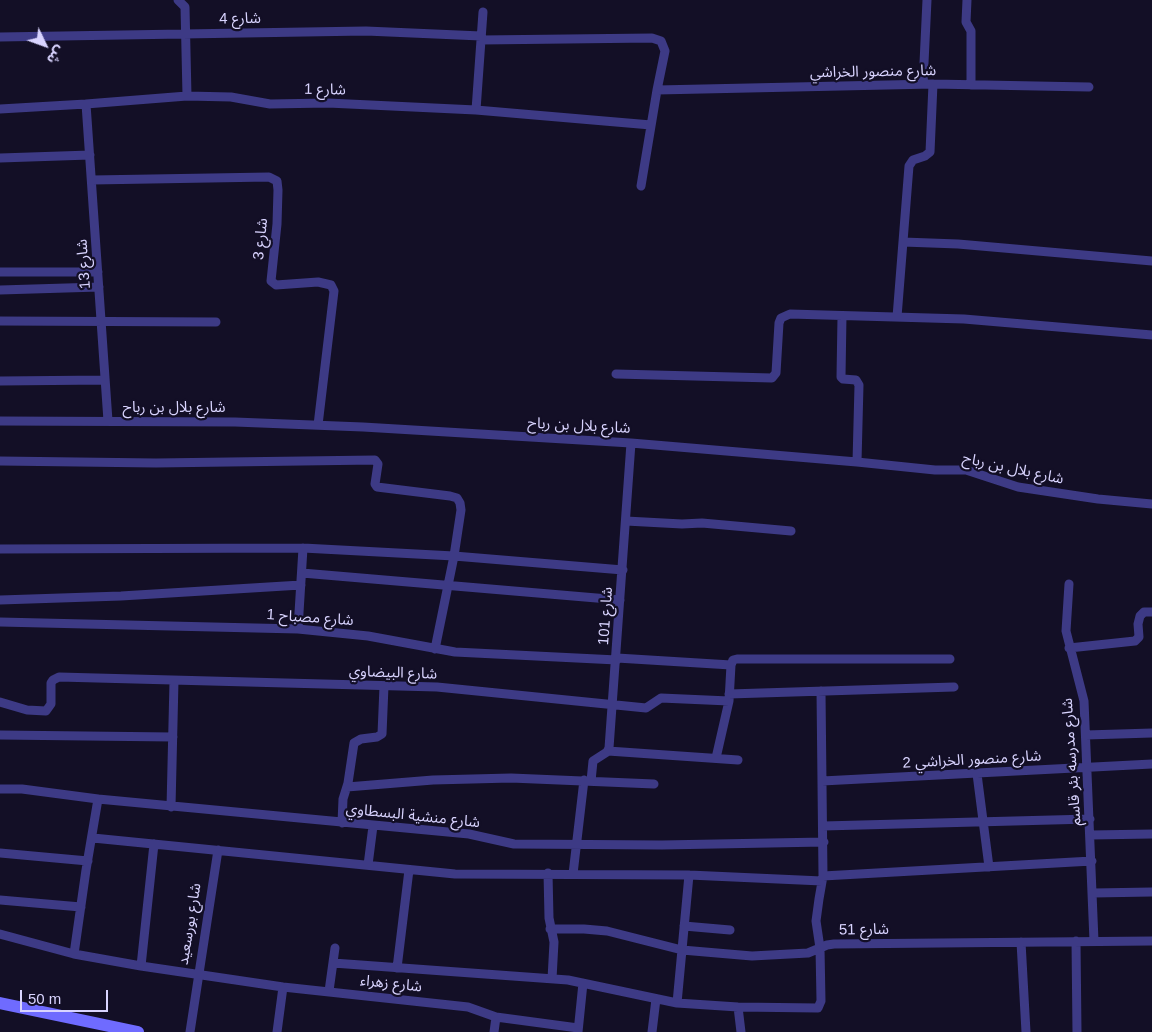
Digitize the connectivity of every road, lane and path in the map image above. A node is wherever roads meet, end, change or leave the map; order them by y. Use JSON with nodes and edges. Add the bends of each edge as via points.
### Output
{"nodes":[{"id":1,"x":178,"y":0,"type":"edge"},
{"id":2,"x":927,"y":0,"type":"edge"},
{"id":3,"x":967,"y":0,"type":"edge"},
{"id":4,"x":483,"y":12,"type":"dead end"},
{"id":5,"x":187,"y":34,"type":"junction"},
{"id":6,"x":0,"y":38,"type":"edge"},
{"id":7,"x":481,"y":38,"type":"junction"},
{"id":8,"x":923,"y":84,"type":"junction"},
{"id":9,"x":933,"y":84,"type":"junction"},
{"id":10,"x":971,"y":85,"type":"junction"},
{"id":11,"x":1089,"y":87,"type":"dead end"},
{"id":12,"x":656,"y":90,"type":"junction"},
{"id":13,"x":186,"y":96,"type":"junction"},
{"id":14,"x":86,"y":104,"type":"junction"},
{"id":15,"x":0,"y":109,"type":"edge"},
{"id":16,"x":476,"y":110,"type":"junction"},
{"id":17,"x":651,"y":125,"type":"junction"},
{"id":18,"x":90,"y":155,"type":"junction"},
{"id":19,"x":0,"y":158,"type":"edge"},
{"id":20,"x":92,"y":180,"type":"junction"},
{"id":21,"x":642,"y":186,"type":"dead end"},
{"id":22,"x":903,"y":242,"type":"junction"},
{"id":23,"x":1152,"y":261,"type":"edge"},
{"id":24,"x":0,"y":272,"type":"edge"},
{"id":25,"x":98,"y":272,"type":"junction"},
{"id":26,"x":99,"y":286,"type":"junction"},
{"id":27,"x":0,"y":290,"type":"edge"},
{"id":28,"x":842,"y":316,"type":"junction"},
{"id":29,"x":897,"y":317,"type":"junction"},
{"id":30,"x":0,"y":321,"type":"edge"},
{"id":31,"x":102,"y":322,"type":"junction"},
{"id":32,"x":216,"y":322,"type":"dead end"},
{"id":33,"x":1152,"y":335,"type":"edge"},
{"id":34,"x":616,"y":374,"type":"dead end"},
{"id":35,"x":105,"y":380,"type":"junction"},
{"id":36,"x":0,"y":381,"type":"edge"},
{"id":37,"x":0,"y":421,"type":"edge"},
{"id":38,"x":108,"y":421,"type":"junction"},
{"id":39,"x":318,"y":426,"type":"junction"},
{"id":40,"x":631,"y":443,"type":"junction"},
{"id":41,"x":0,"y":461,"type":"edge"},
{"id":42,"x":857,"y":462,"type":"junction"},
{"id":43,"x":1152,"y":504,"type":"edge"},
{"id":44,"x":626,"y":521,"type":"junction"},
{"id":45,"x":791,"y":531,"type":"dead end"},
{"id":46,"x":303,"y":548,"type":"junction"},
{"id":47,"x":0,"y":549,"type":"edge"},
{"id":48,"x":454,"y":556,"type":"junction"},
{"id":49,"x":622,"y":570,"type":"junction"},
{"id":50,"x":302,"y":573,"type":"junction"},
{"id":51,"x":1069,"y":584,"type":"dead end"},
{"id":52,"x":302,"y":585,"type":"junction"},
{"id":53,"x":448,"y":585,"type":"junction"},
{"id":54,"x":0,"y":600,"type":"edge"},
{"id":55,"x":620,"y":600,"type":"junction"},
{"id":56,"x":1152,"y":612,"type":"edge"},
{"id":57,"x":0,"y":622,"type":"edge"},
{"id":58,"x":298,"y":629,"type":"junction"},
{"id":59,"x":1069,"y":648,"type":"junction"},
{"id":60,"x":434,"y":649,"type":"junction"},
{"id":61,"x":617,"y":659,"type":"junction"},
{"id":62,"x":950,"y":659,"type":"dead end"},
{"id":63,"x":731,"y":665,"type":"junction"},
{"id":64,"x":174,"y":681,"type":"junction"},
{"id":65,"x":384,"y":686,"type":"junction"},
{"id":66,"x":954,"y":687,"type":"dead end"},
{"id":67,"x":821,"y":691,"type":"junction"},
{"id":68,"x":729,"y":697,"type":"junction"},
{"id":69,"x":0,"y":702,"type":"edge"},
{"id":70,"x":614,"y":704,"type":"junction"},
{"id":71,"x":1152,"y":733,"type":"edge"},
{"id":72,"x":0,"y":735,"type":"edge"},
{"id":73,"x":1086,"y":735,"type":"junction"},
{"id":74,"x":173,"y":737,"type":"junction"},
{"id":75,"x":608,"y":751,"type":"junction"},
{"id":76,"x":716,"y":758,"type":"junction"},
{"id":77,"x":738,"y":760,"type":"dead end"},
{"id":78,"x":1152,"y":764,"type":"edge"},
{"id":79,"x":1088,"y":768,"type":"junction"},
{"id":80,"x":977,"y":774,"type":"junction"},
{"id":81,"x":587,"y":781,"type":"junction"},
{"id":82,"x":822,"y":781,"type":"junction"},
{"id":83,"x":654,"y":784,"type":"dead end"},
{"id":84,"x":347,"y":787,"type":"junction"},
{"id":85,"x":0,"y":789,"type":"edge"},
{"id":86,"x":98,"y":799,"type":"junction"},
{"id":87,"x":171,"y":807,"type":"junction"},
{"id":88,"x":1090,"y":819,"type":"junction"},
{"id":89,"x":983,"y":821,"type":"junction"},
{"id":90,"x":342,"y":823,"type":"junction"},
{"id":91,"x":374,"y":826,"type":"junction"},
{"id":92,"x":823,"y":826,"type":"junction"},
{"id":93,"x":1152,"y":834,"type":"edge"},
{"id":94,"x":1091,"y":835,"type":"junction"},
{"id":95,"x":93,"y":838,"type":"junction"},
{"id":96,"x":824,"y":842,"type":"junction"},
{"id":97,"x":154,"y":844,"type":"junction"},
{"id":98,"x":577,"y":845,"type":"junction"},
{"id":99,"x":218,"y":850,"type":"junction"},
{"id":100,"x":0,"y":854,"type":"edge"},
{"id":101,"x":88,"y":861,"type":"junction"},
{"id":102,"x":1092,"y":861,"type":"junction"},
{"id":103,"x":368,"y":865,"type":"junction"},
{"id":104,"x":989,"y":867,"type":"junction"},
{"id":105,"x":409,"y":870,"type":"junction"},
{"id":106,"x":548,"y":873,"type":"junction"},
{"id":107,"x":574,"y":874,"type":"junction"},
{"id":108,"x":689,"y":876,"type":"junction"},
{"id":109,"x":823,"y":879,"type":"junction"},
{"id":110,"x":1152,"y":892,"type":"edge"},
{"id":111,"x":1093,"y":893,"type":"junction"},
{"id":112,"x":0,"y":900,"type":"edge"},
{"id":113,"x":81,"y":907,"type":"junction"},
{"id":114,"x":684,"y":926,"type":"junction"},
{"id":115,"x":550,"y":929,"type":"junction"},
{"id":116,"x":730,"y":930,"type":"dead end"},
{"id":117,"x":0,"y":934,"type":"edge"},
{"id":118,"x":1076,"y":941,"type":"junction"},
{"id":119,"x":1094,"y":941,"type":"junction"},
{"id":120,"x":1152,"y":941,"type":"edge"},
{"id":121,"x":1021,"y":942,"type":"junction"},
{"id":122,"x":334,"y":948,"type":"dead end"},
{"id":123,"x":820,"y":948,"type":"junction"},
{"id":124,"x":682,"y":950,"type":"junction"},
{"id":125,"x":74,"y":954,"type":"junction"},
{"id":126,"x":333,"y":963,"type":"junction"},
{"id":127,"x":141,"y":966,"type":"junction"},
{"id":128,"x":397,"y":968,"type":"junction"},
{"id":129,"x":198,"y":975,"type":"junction"},
{"id":130,"x":552,"y":979,"type":"junction"},
{"id":131,"x":583,"y":982,"type":"junction"},
{"id":132,"x":283,"y":987,"type":"junction"},
{"id":133,"x":329,"y":991,"type":"junction"},
{"id":134,"x":656,"y":999,"type":"junction"},
{"id":135,"x":0,"y":1002,"type":"edge"},
{"id":136,"x":677,"y":1002,"type":"junction"},
{"id":137,"x":738,"y":1007,"type":"junction"},
{"id":138,"x":496,"y":1017,"type":"junction"},
{"id":139,"x":104,"y":1028,"type":"edge"},
{"id":140,"x":578,"y":1030,"type":"edge"},
{"id":141,"x":138,"y":1032,"type":"edge"},
{"id":142,"x":190,"y":1032,"type":"edge"},
{"id":143,"x":277,"y":1032,"type":"edge"},
{"id":144,"x":494,"y":1032,"type":"edge"},
{"id":145,"x":652,"y":1032,"type":"edge"},
{"id":146,"x":741,"y":1032,"type":"edge"},
{"id":147,"x":1026,"y":1032,"type":"edge"},
{"id":148,"x":1078,"y":1032,"type":"edge"}],
"edges":[{"from":1,"to":5,"type":"street","via":[[185,7]]},
{"from":2,"to":8,"type":"street"},
{"from":3,"to":10,"type":"street","via":[[966,20],[971,31]]},
{"from":4,"to":7,"type":"street"},
{"from":5,"to":6,"type":"street","name":"شارع 4"},
{"from":5,"to":7,"type":"street","name":"شارع 4","via":[[366,31]]},
{"from":5,"to":13,"type":"street"},
{"from":7,"to":12,"type":"street","name":"شارع 4","via":[[652,38],[661,41],[665,51]]},
{"from":7,"to":16,"type":"street"},
{"from":8,"to":9,"type":"street","name":"شارع منصور الخراشي"},
{"from":8,"to":12,"type":"street","name":"شارع منصور الخراشي"},
{"from":9,"to":10,"type":"street","name":"شارع منصور الخراشي"},
{"from":9,"to":22,"type":"street","via":[[930,152],[913,160],[909,166]]},
{"from":10,"to":11,"type":"street","name":"شارع منصور الخراشي"},
{"from":12,"to":17,"type":"street"},
{"from":13,"to":14,"type":"street","name":"شارع 1"},
{"from":13,"to":16,"type":"street","name":"شارع 1","via":[[231,97],[270,104],[328,103]]},
{"from":14,"to":15,"type":"street","name":"شارع 1"},
{"from":14,"to":18,"type":"street","name":"شارع 13"},
{"from":16,"to":17,"type":"street","name":"شارع 1"},
{"from":17,"to":21,"type":"street"},
{"from":18,"to":19,"type":"street"},
{"from":18,"to":20,"type":"street","name":"شارع 13"},
{"from":20,"to":25,"type":"street","name":"شارع 13"},
{"from":20,"to":39,"type":"street","name":"شارع 3","via":[[277,180],[277,224],[271,282],[276,285],[318,282],[330,285],[334,290]]},
{"from":22,"to":23,"type":"street"},
{"from":22,"to":29,"type":"street"},
{"from":24,"to":25,"type":"street"},
{"from":25,"to":26,"type":"street","name":"شارع 13"},
{"from":26,"to":27,"type":"street"},
{"from":26,"to":31,"type":"street","name":"شارع 13"},
{"from":28,"to":29,"type":"street"},
{"from":28,"to":34,"type":"street","via":[[790,314],[781,318],[777,330],[776,373],[772,378]]},
{"from":28,"to":42,"type":"street","via":[[840,376],[856,380],[858,385]]},
{"from":29,"to":33,"type":"street","via":[[964,319]]},
{"from":30,"to":31,"type":"street"},
{"from":31,"to":32,"type":"street"},
{"from":31,"to":35,"type":"street","name":"شارع 13"},
{"from":35,"to":36,"type":"street"},
{"from":35,"to":38,"type":"street","name":"شارع 13"},
{"from":37,"to":38,"type":"street","name":"شارع بلال بن رباح"},
{"from":38,"to":39,"type":"street","name":"شارع بلال بن رباح"},
{"from":39,"to":40,"type":"street","name":"شارع بلال بن رباح"},
{"from":40,"to":42,"type":"street","name":"شارع بلال بن رباح"},
{"from":40,"to":44,"type":"street","name":"شارع 101"},
{"from":41,"to":48,"type":"street","via":[[156,463],[374,459],[378,464],[377,487],[457,498],[461,510]]},
{"from":42,"to":43,"type":"street","name":"شارع بلال بن رباح","via":[[966,470],[1018,488]]},
{"from":44,"to":45,"type":"street","via":[[702,523]]},
{"from":44,"to":49,"type":"street","name":"شارع 101"},
{"from":46,"to":47,"type":"street"},
{"from":46,"to":48,"type":"street"},
{"from":46,"to":50,"type":"street"},
{"from":48,"to":49,"type":"street"},
{"from":48,"to":53,"type":"street"},
{"from":49,"to":55,"type":"street","name":"شارع 101"},
{"from":50,"to":52,"type":"street"},
{"from":50,"to":53,"type":"street"},
{"from":51,"to":59,"type":"street","name":"شارع مدرسه بئر قاسم","via":[[1065,620]]},
{"from":52,"to":54,"type":"street"},
{"from":52,"to":58,"type":"street"},
{"from":53,"to":55,"type":"street"},
{"from":53,"to":60,"type":"street"},
{"from":55,"to":61,"type":"street","name":"شارع 101"},
{"from":56,"to":59,"type":"street","via":[[1144,612],[1140,616],[1139,637],[1135,641]]},
{"from":57,"to":58,"type":"street","name":"شارع مصباح 1"},
{"from":58,"to":60,"type":"street","name":"شارع مصباح 1","via":[[368,636]]},
{"from":59,"to":73,"type":"street","name":"شارع مدرسه بئر قاسم","via":[[1084,701]]},
{"from":60,"to":61,"type":"street","name":"شارع مصباح 1","via":[[479,654]]},
{"from":61,"to":63,"type":"street","name":"شارع مصباح 1"},
{"from":61,"to":70,"type":"street","name":"شارع 101"},
{"from":62,"to":63,"type":"street","name":"شارع مصباح 1","via":[[737,659]]},
{"from":63,"to":68,"type":"street"},
{"from":64,"to":65,"type":"street","name":"شارع البيضاوي"},
{"from":64,"to":69,"type":"street","name":"شارع البيضاوي","via":[[59,677],[53,680],[51,704],[46,711],[26,710]]},
{"from":64,"to":74,"type":"street"},
{"from":65,"to":70,"type":"street","name":"شارع البيضاوي","via":[[475,690]]},
{"from":65,"to":84,"type":"street","via":[[382,734],[354,743]]},
{"from":66,"to":67,"type":"street","name":"شارع البيضاوي"},
{"from":67,"to":68,"type":"street","name":"شارع البيضاوي"},
{"from":67,"to":82,"type":"street"},
{"from":68,"to":70,"type":"street","name":"شارع البيضاوي","via":[[661,698],[648,707]]},
{"from":68,"to":76,"type":"street"},
{"from":70,"to":75,"type":"street","name":"شارع 101"},
{"from":71,"to":73,"type":"street"},
{"from":72,"to":74,"type":"street"},
{"from":73,"to":79,"type":"street","name":"شارع مدرسه بئر قاسم"},
{"from":74,"to":87,"type":"street"},
{"from":75,"to":76,"type":"street"},
{"from":75,"to":81,"type":"street","via":[[593,761]]},
{"from":76,"to":77,"type":"street"},
{"from":78,"to":79,"type":"street","name":"شارع منصور الخراشي 2"},
{"from":79,"to":80,"type":"street","name":"شارع منصور الخراشي 2"},
{"from":79,"to":88,"type":"street","name":"شارع مدرسه بئر قاسم"},
{"from":80,"to":82,"type":"street","name":"شارع منصور الخراشي 2"},
{"from":80,"to":89,"type":"street"},
{"from":81,"to":83,"type":"street"},
{"from":81,"to":84,"type":"street","via":[[511,778]]},
{"from":81,"to":98,"type":"street"},
{"from":82,"to":92,"type":"street"},
{"from":84,"to":90,"type":"street"},
{"from":85,"to":86,"type":"street","name":"شارع منشية البسطاوي"},
{"from":86,"to":87,"type":"street","name":"شارع منشية البسطاوي"},
{"from":86,"to":95,"type":"street"},
{"from":87,"to":90,"type":"street","name":"شارع منشية البسطاوي"},
{"from":88,"to":89,"type":"street"},
{"from":88,"to":94,"type":"street","name":"شارع مدرسه بئر قاسم"},
{"from":89,"to":92,"type":"street"},
{"from":89,"to":104,"type":"street"},
{"from":90,"to":91,"type":"street","name":"شارع منشية البسطاوي"},
{"from":91,"to":98,"type":"street","name":"شارع منشية البسطاوي","via":[[469,834],[514,844]]},
{"from":91,"to":103,"type":"street"},
{"from":92,"to":96,"type":"street"},
{"from":93,"to":94,"type":"street"},
{"from":94,"to":102,"type":"street","name":"شارع مدرسه بئر قاسم"},
{"from":95,"to":97,"type":"street"},
{"from":95,"to":101,"type":"street"},
{"from":96,"to":98,"type":"street","name":"شارع منشية البسطاوي"},
{"from":96,"to":109,"type":"street"},
{"from":97,"to":99,"type":"street"},
{"from":97,"to":127,"type":"street"},
{"from":98,"to":107,"type":"street"},
{"from":99,"to":103,"type":"street"},
{"from":99,"to":129,"type":"street","name":"شارع بورسعيد"},
{"from":100,"to":101,"type":"street"},
{"from":101,"to":113,"type":"street"},
{"from":102,"to":104,"type":"street"},
{"from":102,"to":111,"type":"street","name":"شارع مدرسه بئر قاسم"},
{"from":103,"to":105,"type":"street"},
{"from":104,"to":109,"type":"street"},
{"from":105,"to":106,"type":"street","via":[[474,875]]},
{"from":105,"to":128,"type":"street"},
{"from":106,"to":107,"type":"street"},
{"from":106,"to":115,"type":"street"},
{"from":107,"to":108,"type":"street"},
{"from":108,"to":109,"type":"street"},
{"from":108,"to":114,"type":"street"},
{"from":109,"to":123,"type":"street","via":[[816,921]]},
{"from":110,"to":111,"type":"street"},
{"from":111,"to":119,"type":"street","name":"شارع مدرسه بئر قاسم"},
{"from":112,"to":113,"type":"street"},
{"from":113,"to":125,"type":"street"},
{"from":114,"to":116,"type":"street"},
{"from":114,"to":124,"type":"street"},
{"from":115,"to":124,"type":"street","name":"شارع 51","via":[[607,931]]},
{"from":115,"to":130,"type":"street","via":[[554,942]]},
{"from":117,"to":125,"type":"street","name":"شارع زهراء"},
{"from":118,"to":119,"type":"street","name":"شارع 51"},
{"from":118,"to":121,"type":"street","name":"شارع 51"},
{"from":118,"to":148,"type":"street"},
{"from":119,"to":120,"type":"street","name":"شارع 51"},
{"from":121,"to":123,"type":"street","name":"شارع 51","via":[[834,944]]},
{"from":121,"to":147,"type":"street"},
{"from":122,"to":126,"type":"street"},
{"from":123,"to":124,"type":"street","name":"شارع 51","via":[[808,953],[752,956]]},
{"from":123,"to":137,"type":"street","via":[[821,1001],[818,1008]]},
{"from":124,"to":136,"type":"street"},
{"from":125,"to":127,"type":"street","name":"شارع زهراء"},
{"from":126,"to":128,"type":"street"},
{"from":126,"to":133,"type":"street"},
{"from":127,"to":129,"type":"street","name":"شارع زهراء"},
{"from":128,"to":130,"type":"street"},
{"from":129,"to":132,"type":"street","name":"شارع زهراء"},
{"from":129,"to":142,"type":"street","name":"شارع بورسعيد"},
{"from":130,"to":131,"type":"street"},
{"from":131,"to":134,"type":"street"},
{"from":131,"to":140,"type":"street"},
{"from":132,"to":133,"type":"street","name":"شارع زهراء"},
{"from":132,"to":143,"type":"street"},
{"from":133,"to":138,"type":"street","name":"شارع زهراء","via":[[468,1007]]},
{"from":134,"to":136,"type":"street"},
{"from":134,"to":145,"type":"street"},
{"from":135,"to":139,"type":"street"},
{"from":136,"to":137,"type":"street"},
{"from":137,"to":146,"type":"street"},
{"from":138,"to":140,"type":"street","name":"شارع زهراء"},
{"from":138,"to":144,"type":"street"},
{"from":139,"to":141,"type":"street"}]}
